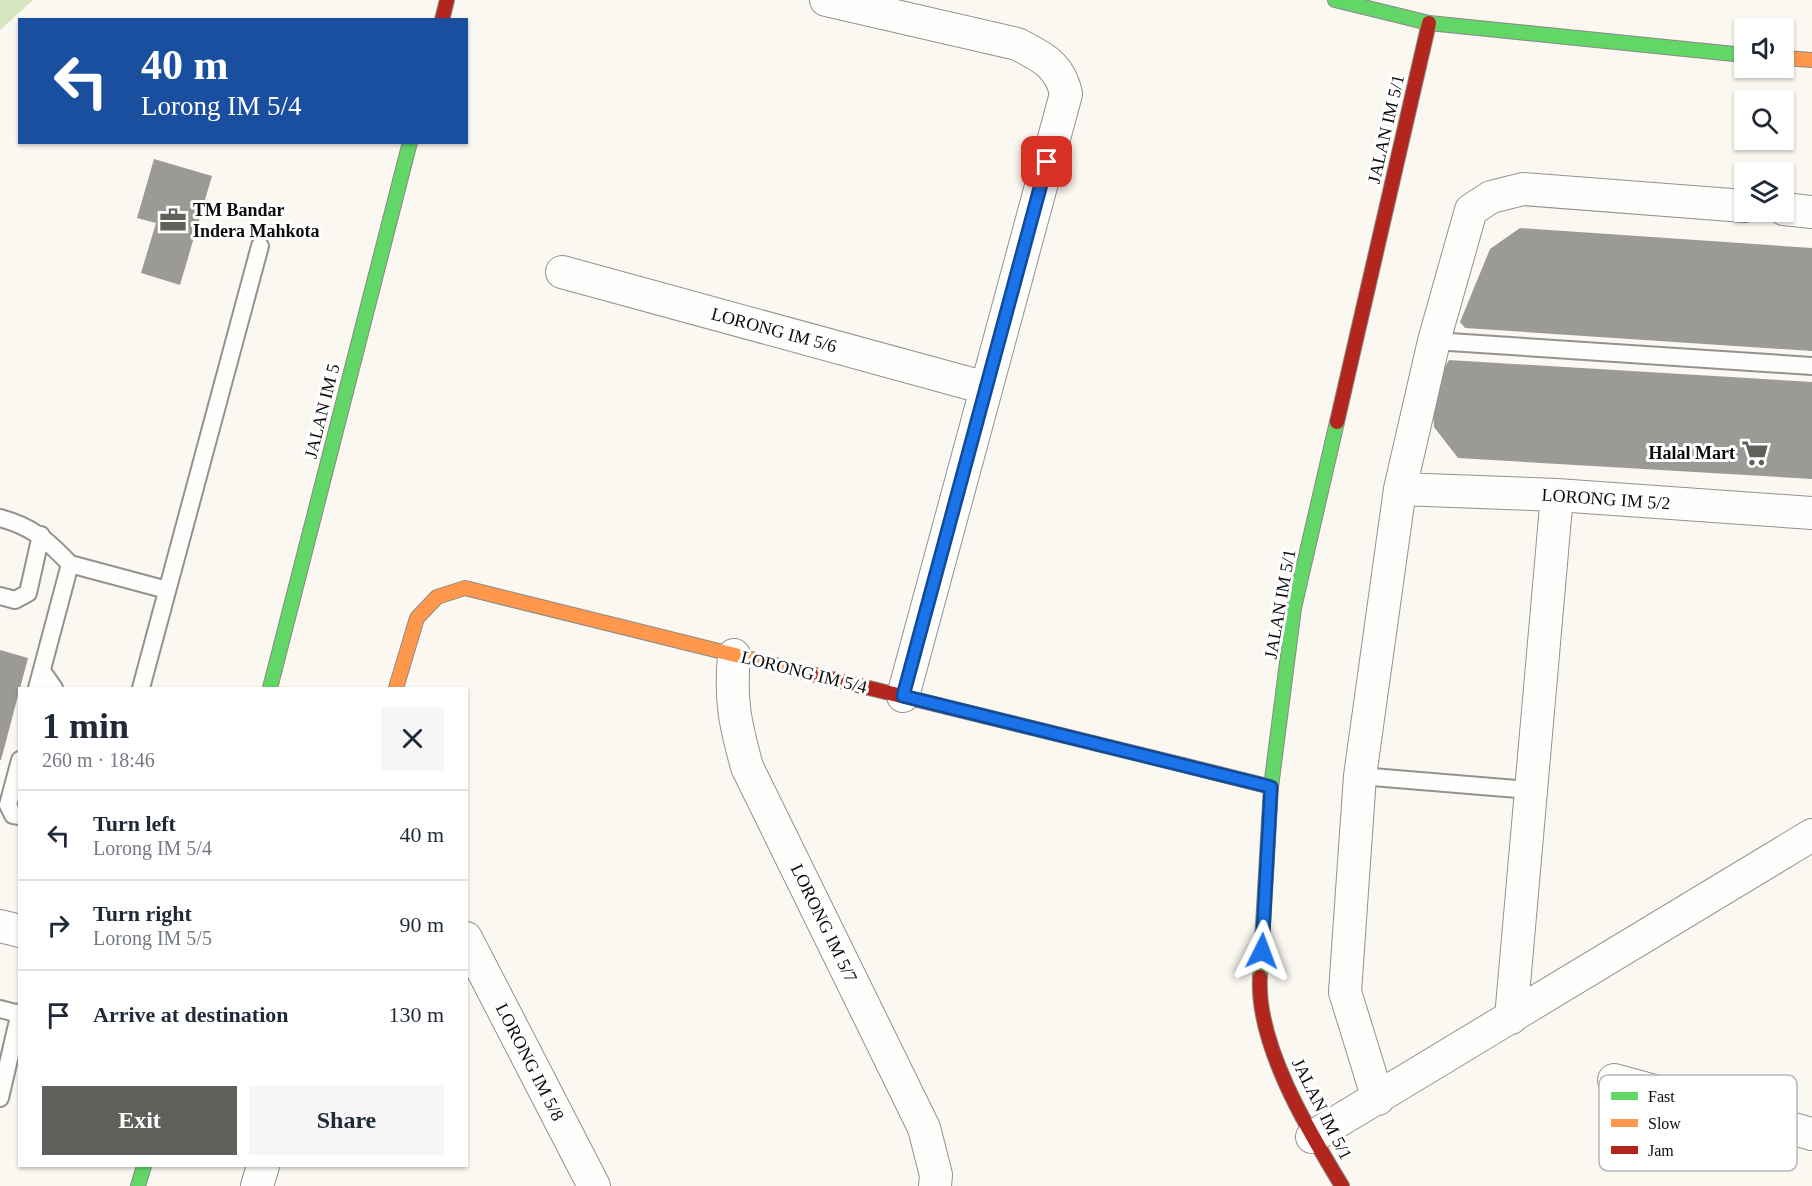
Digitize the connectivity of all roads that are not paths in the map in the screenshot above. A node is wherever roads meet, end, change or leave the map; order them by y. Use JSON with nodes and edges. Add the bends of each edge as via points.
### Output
{"nodes":[{"id":1,"x":447,"y":0,"type":"edge"},
{"id":2,"x":826,"y":0,"type":"edge"},
{"id":3,"x":1335,"y":0,"type":"edge"},
{"id":4,"x":442,"y":18,"type":"edge"},
{"id":5,"x":1429,"y":23,"type":"junction"},
{"id":6,"x":1734,"y":54,"type":"edge"},
{"id":7,"x":1794,"y":59,"type":"edge"},
{"id":8,"x":1812,"y":60,"type":"edge"},
{"id":9,"x":409,"y":144,"type":"edge"},
{"id":10,"x":1734,"y":205,"type":"edge"},
{"id":11,"x":1794,"y":210,"type":"edge"},
{"id":12,"x":1812,"y":212,"type":"edge"},
{"id":13,"x":260,"y":246,"type":"dead end"},
{"id":14,"x":562,"y":272,"type":"dead end"},
{"id":15,"x":1434,"y":341,"type":"junction"},
{"id":16,"x":1812,"y":366,"type":"edge"},
{"id":17,"x":986,"y":388,"type":"junction"},
{"id":18,"x":1400,"y":489,"type":"junction"},
{"id":19,"x":1557,"y":495,"type":"junction"},
{"id":20,"x":1812,"y":513,"type":"edge"},
{"id":21,"x":0,"y":518,"type":"edge"},
{"id":22,"x":41,"y":535,"type":"junction"},
{"id":23,"x":70,"y":564,"type":"junction"},
{"id":24,"x":167,"y":590,"type":"junction"},
{"id":25,"x":0,"y":596,"type":"edge"},
{"id":26,"x":734,"y":655,"type":"junction"},
{"id":27,"x":42,"y":670,"type":"junction"},
{"id":28,"x":38,"y":687,"type":"edge"},
{"id":29,"x":53,"y":687,"type":"edge"},
{"id":30,"x":141,"y":687,"type":"edge"},
{"id":31,"x":270,"y":687,"type":"edge"},
{"id":32,"x":396,"y":687,"type":"edge"},
{"id":33,"x":903,"y":696,"type":"junction"},
{"id":34,"x":18,"y":768,"type":"edge"},
{"id":35,"x":1360,"y":776,"type":"junction"},
{"id":36,"x":1271,"y":787,"type":"junction"},
{"id":37,"x":1530,"y":789,"type":"junction"},
{"id":38,"x":18,"y":816,"type":"edge"},
{"id":39,"x":1812,"y":835,"type":"edge"},
{"id":40,"x":0,"y":926,"type":"edge"},
{"id":41,"x":18,"y":930,"type":"edge"},
{"id":42,"x":468,"y":942,"type":"edge"},
{"id":43,"x":0,"y":1009,"type":"edge"},
{"id":44,"x":18,"y":1013,"type":"edge"},
{"id":45,"x":18,"y":1017,"type":"edge"},
{"id":46,"x":1511,"y":1018,"type":"junction"},
{"id":47,"x":0,"y":1098,"type":"edge"},
{"id":48,"x":1378,"y":1099,"type":"junction"},
{"id":49,"x":1797,"y":1130,"type":"edge"},
{"id":50,"x":1812,"y":1134,"type":"edge"},
{"id":51,"x":1312,"y":1137,"type":"junction"},
{"id":52,"x":144,"y":1167,"type":"edge"},
{"id":53,"x":263,"y":1167,"type":"edge"},
{"id":54,"x":138,"y":1186,"type":"edge"},
{"id":55,"x":257,"y":1186,"type":"edge"},
{"id":56,"x":594,"y":1186,"type":"edge"},
{"id":57,"x":935,"y":1186,"type":"edge"},
{"id":58,"x":1342,"y":1186,"type":"edge"}],
"edges":[{"from":1,"to":4,"type":"street"},
{"from":2,"to":17,"type":"street","via":[[1017,44],[1044,57],[1063,79],[1066,94]]},
{"from":3,"to":5,"type":"street"},
{"from":5,"to":6,"type":"street"},
{"from":5,"to":36,"type":"street","name":"JALAN IM 5/1","via":[[1294,608]]},
{"from":7,"to":8,"type":"street"},
{"from":9,"to":31,"type":"street","name":"JALAN IM 5"},
{"from":10,"to":15,"type":"street","via":[[1523,189],[1491,197],[1471,210]]},
{"from":11,"to":12,"type":"street"},
{"from":13,"to":24,"type":"lane"},
{"from":14,"to":17,"type":"street","name":"LORONG IM 5/6"},
{"from":15,"to":16,"type":"lane"},
{"from":15,"to":18,"type":"street"},
{"from":17,"to":33,"type":"street"},
{"from":18,"to":19,"type":"street","name":"LORONG IM 5/2"},
{"from":18,"to":35,"type":"street"},
{"from":19,"to":20,"type":"street","name":"LORONG IM 5/2"},
{"from":19,"to":37,"type":"street"},
{"from":21,"to":22,"type":"lane"},
{"from":22,"to":23,"type":"lane"},
{"from":22,"to":25,"type":"lane","via":[[28,593],[15,600]]},
{"from":23,"to":24,"type":"lane"},
{"from":23,"to":27,"type":"lane"},
{"from":24,"to":30,"type":"lane"},
{"from":26,"to":32,"type":"street","name":"LORONG IM 5/4","via":[[465,588],[437,597],[417,618]]},
{"from":26,"to":33,"type":"street","name":"LORONG IM 5/4"},
{"from":26,"to":57,"type":"street","name":"LORONG IM 5/7","via":[[734,719],[747,767],[924,1128],[936,1175]]},
{"from":27,"to":28,"type":"lane"},
{"from":27,"to":29,"type":"lane"},
{"from":33,"to":36,"type":"street","name":"LORONG IM 5/4"},
{"from":34,"to":38,"type":"lane","via":[[8,805],[13,815]]},
{"from":35,"to":37,"type":"lane"},
{"from":35,"to":48,"type":"street","via":[[1345,992]]},
{"from":36,"to":51,"type":"street","name":"JALAN IM 5/1","via":[[1259,997],[1279,1069]]},
{"from":37,"to":46,"type":"street"},
{"from":39,"to":46,"type":"street"},
{"from":40,"to":41,"type":"street"},
{"from":42,"to":56,"type":"street","name":"LORONG IM 5/8"},
{"from":43,"to":44,"type":"lane"},
{"from":45,"to":47,"type":"lane"},
{"from":46,"to":48,"type":"street"},
{"from":48,"to":51,"type":"street"},
{"from":49,"to":50,"type":"street"},
{"from":51,"to":58,"type":"street","name":"JALAN IM 5/1"},
{"from":52,"to":54,"type":"street"},
{"from":53,"to":55,"type":"street"}]}
